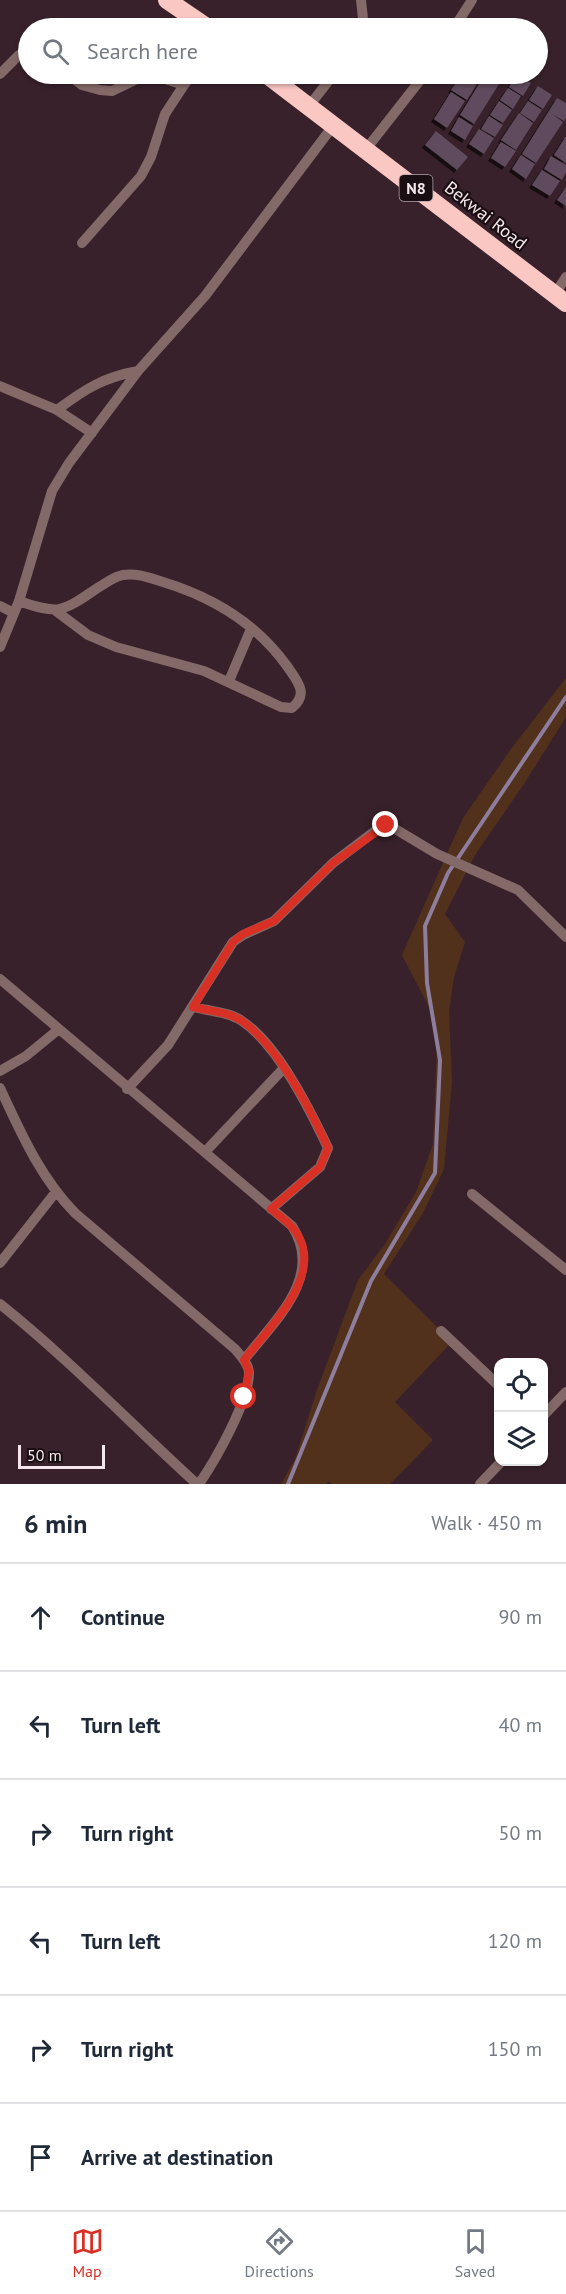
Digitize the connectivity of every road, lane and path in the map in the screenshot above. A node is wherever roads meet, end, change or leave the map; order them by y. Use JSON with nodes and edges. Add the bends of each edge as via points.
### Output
{"nodes":[{"id":1,"x":167,"y":0,"type":"edge"},
{"id":2,"x":361,"y":0,"type":"edge"},
{"id":3,"x":472,"y":0,"type":"edge"},
{"id":4,"x":193,"y":18,"type":"edge"},
{"id":5,"x":363,"y":18,"type":"edge"},
{"id":6,"x":460,"y":18,"type":"edge"},
{"id":7,"x":18,"y":56,"type":"edge"},
{"id":8,"x":0,"y":74,"type":"edge"},
{"id":9,"x":81,"y":84,"type":"edge"},
{"id":10,"x":126,"y":84,"type":"edge"},
{"id":11,"x":181,"y":84,"type":"edge"},
{"id":12,"x":279,"y":84,"type":"edge"},
{"id":13,"x":326,"y":84,"type":"edge"},
{"id":14,"x":417,"y":84,"type":"edge"},
{"id":15,"x":184,"y":85,"type":"joint"},
{"id":16,"x":309,"y":106,"type":"junction"},
{"id":17,"x":333,"y":126,"type":"junction"},
{"id":18,"x":367,"y":148,"type":"junction"},
{"id":19,"x":82,"y":243,"type":"dead end"},
{"id":20,"x":566,"y":277,"type":"edge"},
{"id":21,"x":560,"y":298,"type":"edge"},
{"id":22,"x":138,"y":371,"type":"junction"},
{"id":23,"x":0,"y":386,"type":"edge"},
{"id":24,"x":57,"y":410,"type":"junction"},
{"id":25,"x":92,"y":433,"type":"junction"},
{"id":26,"x":19,"y":602,"type":"junction"},
{"id":27,"x":0,"y":606,"type":"edge"},
{"id":28,"x":56,"y":611,"type":"junction"},
{"id":29,"x":14,"y":613,"type":"junction"},
{"id":30,"x":251,"y":629,"type":"junction"},
{"id":31,"x":0,"y":647,"type":"edge"},
{"id":32,"x":229,"y":681,"type":"junction"},
{"id":33,"x":566,"y":937,"type":"edge"},
{"id":34,"x":0,"y":979,"type":"edge"},
{"id":35,"x":193,"y":1007,"type":"junction"},
{"id":36,"x":59,"y":1029,"type":"junction"},
{"id":37,"x":284,"y":1068,"type":"junction"},
{"id":38,"x":0,"y":1071,"type":"edge"},
{"id":39,"x":0,"y":1088,"type":"edge"},
{"id":40,"x":127,"y":1089,"type":"junction"},
{"id":41,"x":205,"y":1152,"type":"junction"},
{"id":42,"x":55,"y":1192,"type":"junction"},
{"id":43,"x":472,"y":1194,"type":"dead end"},
{"id":44,"x":271,"y":1209,"type":"junction"},
{"id":45,"x":0,"y":1263,"type":"edge"},
{"id":46,"x":566,"y":1270,"type":"edge"},
{"id":47,"x":0,"y":1304,"type":"edge"},
{"id":48,"x":441,"y":1331,"type":"dead end"},
{"id":49,"x":244,"y":1360,"type":"junction"},
{"id":50,"x":494,"y":1381,"type":"edge"},
{"id":51,"x":566,"y":1392,"type":"edge"},
{"id":52,"x":546,"y":1412,"type":"edge"},
{"id":53,"x":496,"y":1466,"type":"edge"},
{"id":54,"x":198,"y":1484,"type":"edge"},
{"id":55,"x":480,"y":1484,"type":"edge"}],
"edges":[{"from":1,"to":4,"type":"highway"},
{"from":2,"to":5,"type":"street"},
{"from":3,"to":6,"type":"street"},
{"from":7,"to":8,"type":"street"},
{"from":9,"to":10,"type":"street","via":[[112,91]]},
{"from":11,"to":15,"type":"street"},
{"from":12,"to":16,"type":"highway","name":"Bekwai Road","number":"N8"},
{"from":13,"to":16,"type":"street"},
{"from":14,"to":18,"type":"street"},
{"from":15,"to":19,"type":"street","via":[[165,114],[141,176]]},
{"from":16,"to":17,"type":"highway","name":"Bekwai Road","number":"N8"},
{"from":17,"to":18,"type":"highway","name":"Bekwai Road","number":"N8"},
{"from":17,"to":22,"type":"street","via":[[205,296]]},
{"from":18,"to":21,"type":"highway","name":"Bekwai Road","number":"N8"},
{"from":20,"to":21,"type":"street"},
{"from":22,"to":24,"type":"street","via":[[110,376]]},
{"from":22,"to":25,"type":"street"},
{"from":23,"to":24,"type":"street"},
{"from":24,"to":25,"type":"street"},
{"from":25,"to":26,"type":"street","via":[[52,491]]},
{"from":26,"to":28,"type":"street"},
{"from":26,"to":29,"type":"street"},
{"from":27,"to":29,"type":"street"},
{"from":28,"to":30,"type":"street","via":[[72,606],[106,582],[122,575],[138,575],[202,595]]},
{"from":28,"to":32,"type":"street","via":[[88,635],[116,647]]},
{"from":29,"to":31,"type":"street"},
{"from":30,"to":32,"type":"street"},
{"from":30,"to":32,"type":"street","via":[[296,679],[303,692],[301,701],[292,708],[281,707]]},
{"from":33,"to":35,"type":"street","via":[[518,890],[437,854],[386,825],[333,863],[274,921],[233,942]]},
{"from":34,"to":36,"type":"street"},
{"from":35,"to":37,"type":"street","via":[[242,1021]]},
{"from":35,"to":40,"type":"street","via":[[168,1045]]},
{"from":36,"to":38,"type":"street"},
{"from":36,"to":40,"type":"street"},
{"from":37,"to":41,"type":"street"},
{"from":37,"to":44,"type":"street","via":[[328,1148],[320,1167]]},
{"from":39,"to":42,"type":"street","via":[[22,1138]]},
{"from":40,"to":41,"type":"street"},
{"from":41,"to":44,"type":"street"},
{"from":42,"to":45,"type":"street"},
{"from":42,"to":49,"type":"street"},
{"from":43,"to":46,"type":"street"},
{"from":44,"to":49,"type":"street","via":[[292,1226],[301,1240],[300,1287]]},
{"from":47,"to":54,"type":"street","via":[[89,1380]]},
{"from":48,"to":50,"type":"street"},
{"from":49,"to":54,"type":"street","via":[[249,1371],[244,1397],[212,1466]]},
{"from":51,"to":52,"type":"street"},
{"from":53,"to":55,"type":"street"}]}
